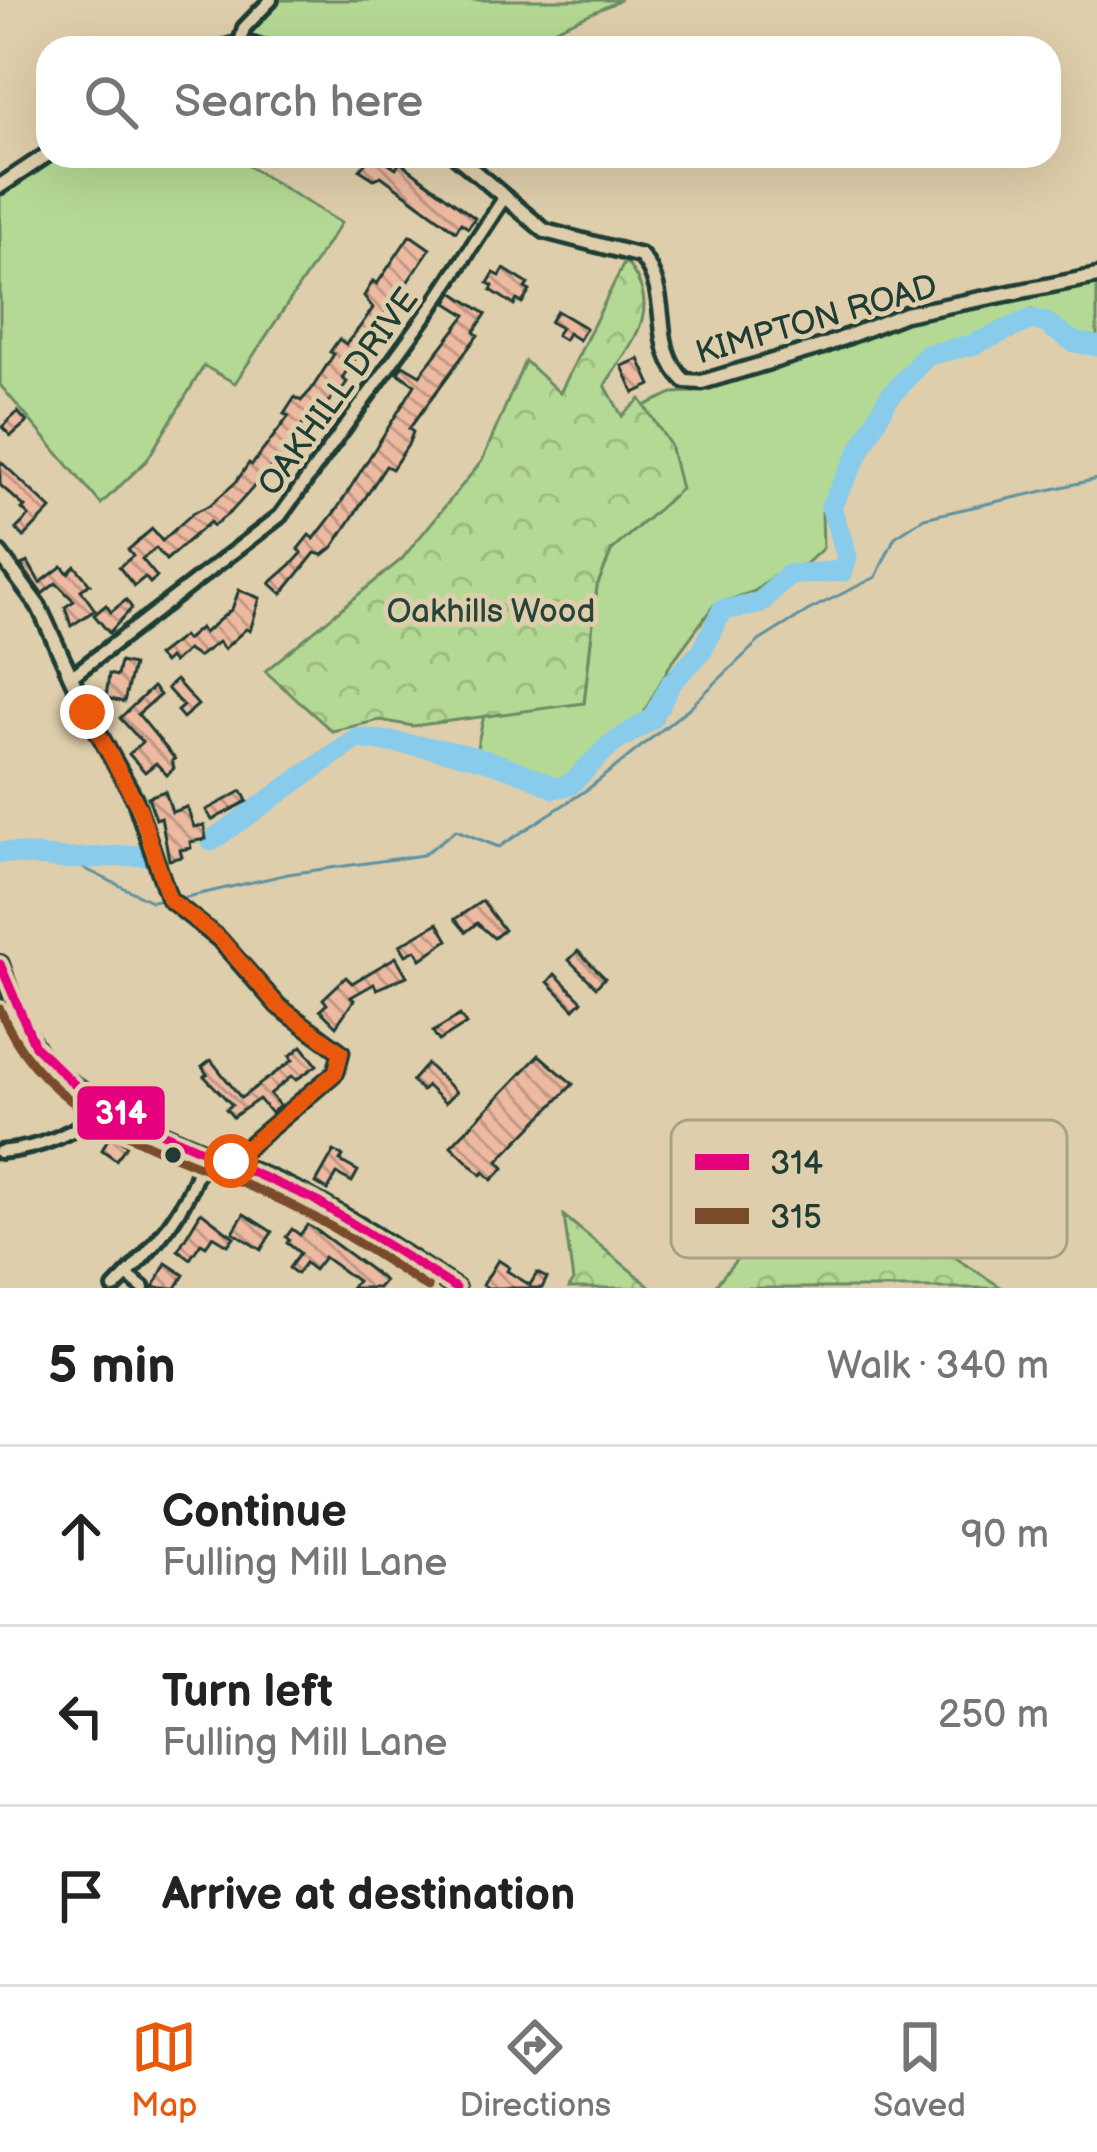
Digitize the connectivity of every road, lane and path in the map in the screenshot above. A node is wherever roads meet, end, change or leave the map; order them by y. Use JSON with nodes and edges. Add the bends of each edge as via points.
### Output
{"nodes":[{"id":1,"x":271,"y":0,"type":"edge"},
{"id":2,"x":242,"y":36,"type":"edge"},
{"id":3,"x":36,"y":162,"type":"edge"},
{"id":4,"x":470,"y":168,"type":"edge"},
{"id":5,"x":0,"y":186,"type":"edge"},
{"id":6,"x":504,"y":198,"type":"junction"},
{"id":7,"x":1097,"y":276,"type":"edge"},
{"id":8,"x":0,"y":554,"type":"edge"},
{"id":9,"x":71,"y":677,"type":"junction"},
{"id":10,"x":0,"y":964,"type":"edge"},
{"id":11,"x":106,"y":1105,"type":"junction"},
{"id":12,"x":204,"y":1150,"type":"junction"},
{"id":13,"x":0,"y":1152,"type":"edge"},
{"id":14,"x":231,"y":1161,"type":"junction"},
{"id":15,"x":127,"y":1275,"type":"junction"},
{"id":16,"x":114,"y":1288,"type":"edge"},
{"id":17,"x":143,"y":1288,"type":"edge"},
{"id":18,"x":457,"y":1288,"type":"edge"}],
"edges":[{"from":1,"to":2,"type":"street"},
{"from":3,"to":5,"type":"street"},
{"from":4,"to":6,"type":"street","name":"KIMPTON ROAD"},
{"from":6,"to":7,"type":"street","name":"KIMPTON ROAD","via":[[544,231],[641,256],[662,299],[668,360],[685,381],[823,346],[905,314]]},
{"from":6,"to":9,"type":"street","name":"OAKHILL DRIVE","via":[[280,516]]},
{"from":8,"to":9,"type":"street","via":[[39,608]]},
{"from":9,"to":14,"type":"street","via":[[140,810],[169,899],[220,939],[278,1006],[341,1052],[336,1072]]},
{"from":10,"to":11,"type":"main road","via":[[39,1052]]},
{"from":11,"to":12,"type":"main road"},
{"from":11,"to":13,"type":"street","via":[[52,1140]]},
{"from":12,"to":14,"type":"main road"},
{"from":12,"to":15,"type":"street","via":[[186,1202]]},
{"from":14,"to":18,"type":"main road","via":[[325,1206]]},
{"from":15,"to":16,"type":"street"},
{"from":15,"to":17,"type":"street"}]}
